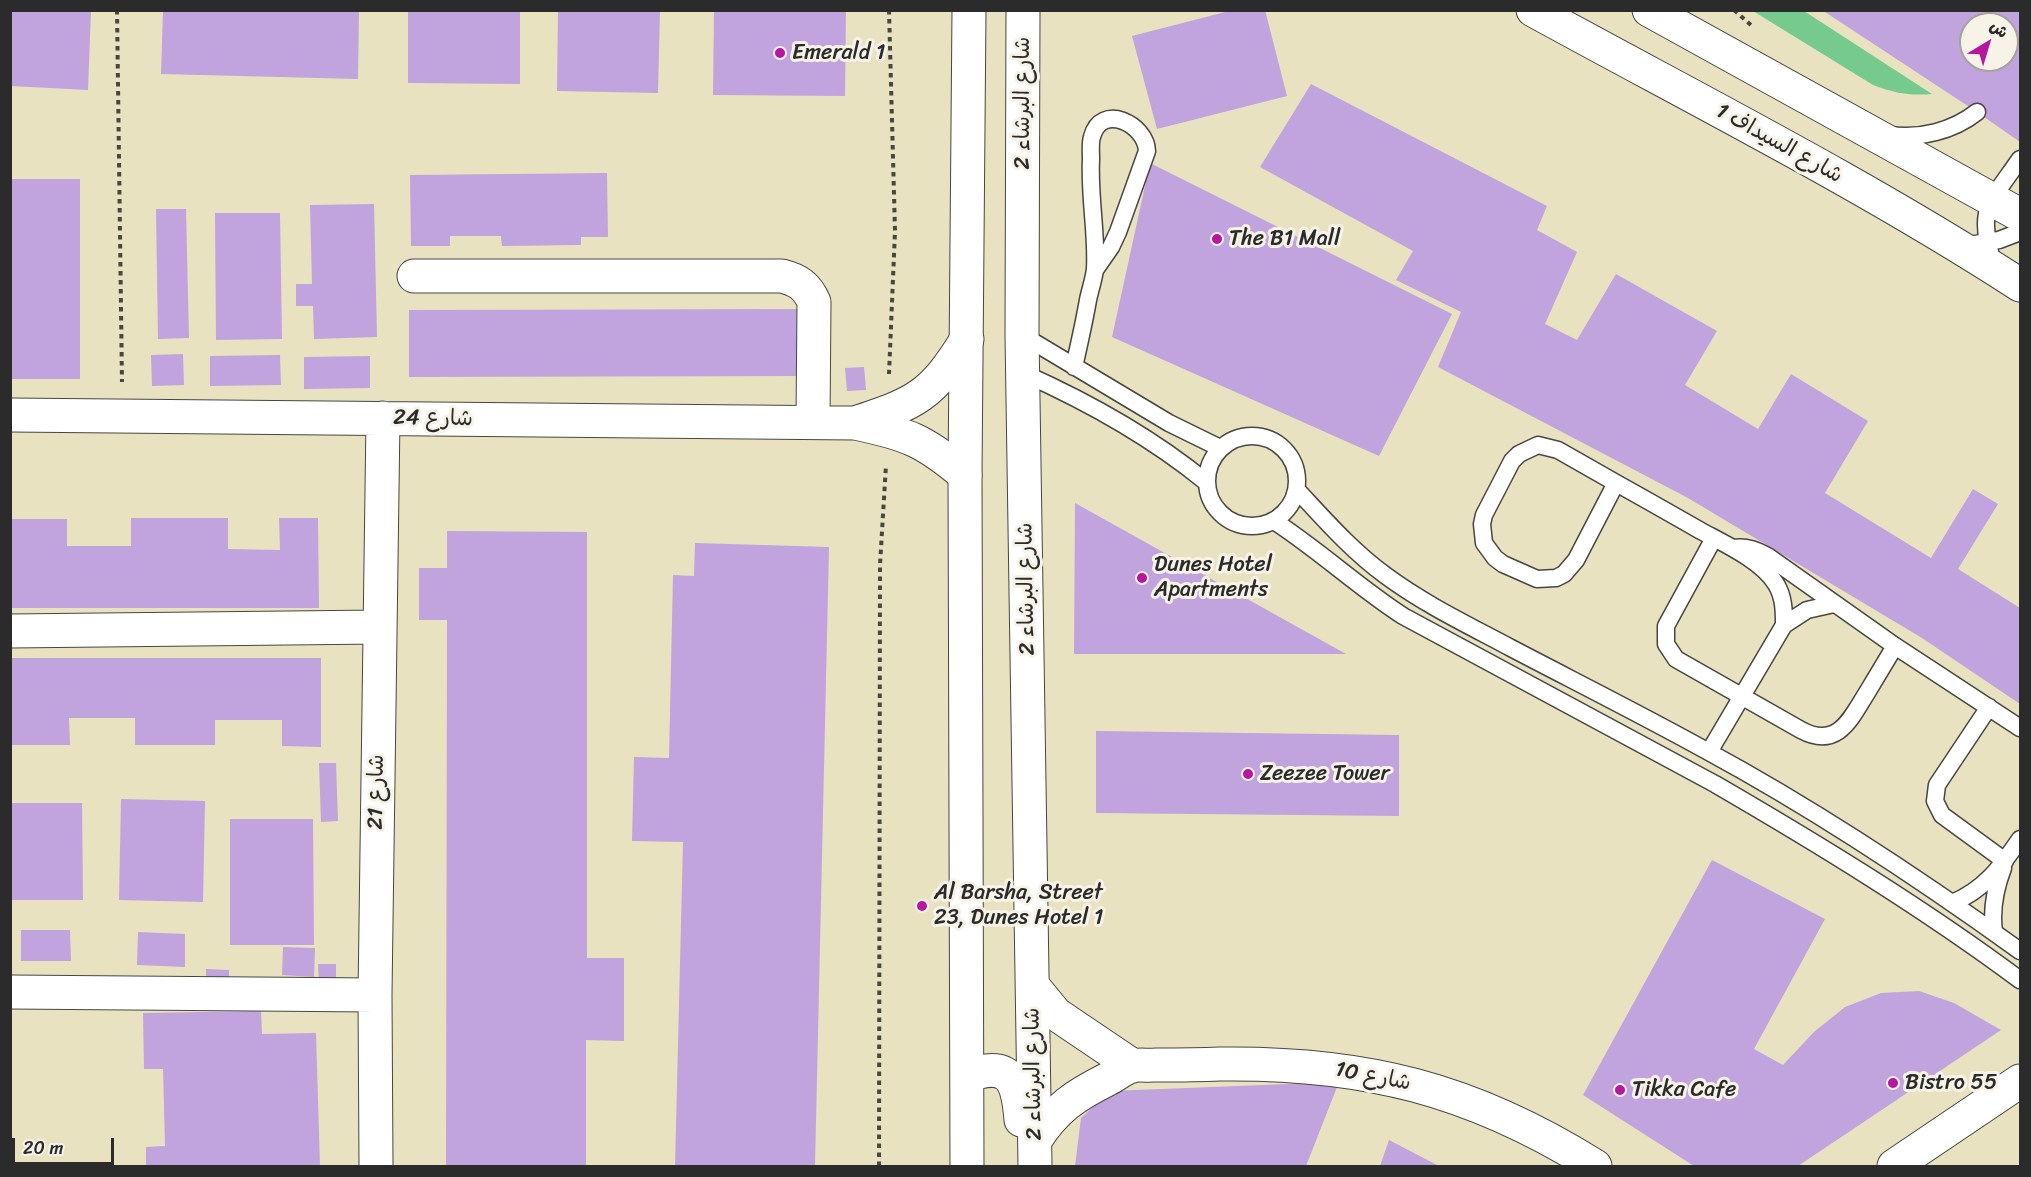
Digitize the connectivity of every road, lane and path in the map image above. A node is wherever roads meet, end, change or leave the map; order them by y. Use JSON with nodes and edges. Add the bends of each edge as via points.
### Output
{"nodes":[{"id":1,"x":117,"y":10,"type":"edge"},
{"id":2,"x":889,"y":10,"type":"edge"},
{"id":3,"x":969,"y":10,"type":"edge"},
{"id":4,"x":1023,"y":10,"type":"edge"},
{"id":5,"x":1533,"y":10,"type":"edge"},
{"id":6,"x":1648,"y":10,"type":"edge"},
{"id":7,"x":1734,"y":10,"type":"edge"},
{"id":8,"x":1755,"y":28,"type":"dead end"},
{"id":9,"x":1977,"y":112,"type":"dead end"},
{"id":10,"x":1872,"y":133,"type":"junction"},
{"id":11,"x":2020,"y":159,"type":"edge"},
{"id":12,"x":2007,"y":206,"type":"edge"},
{"id":13,"x":2020,"y":232,"type":"edge"},
{"id":14,"x":1990,"y":260,"type":"edge"},
{"id":15,"x":1095,"y":270,"type":"junction"},
{"id":16,"x":414,"y":276,"type":"dead end"},
{"id":17,"x":1022,"y":335,"type":"junction"},
{"id":18,"x":967,"y":339,"type":"junction"},
{"id":19,"x":1074,"y":367,"type":"junction"},
{"id":20,"x":1023,"y":373,"type":"junction"},
{"id":21,"x":10,"y":415,"type":"edge"},
{"id":22,"x":122,"y":416,"type":"junction"},
{"id":23,"x":383,"y":418,"type":"junction"},
{"id":24,"x":888,"y":421,"type":"junction"},
{"id":25,"x":813,"y":422,"type":"junction"},
{"id":26,"x":1220,"y":448,"type":"junction"},
{"id":27,"x":965,"y":475,"type":"junction"},
{"id":28,"x":1206,"y":482,"type":"junction"},
{"id":29,"x":1616,"y":483,"type":"junction"},
{"id":30,"x":1297,"y":490,"type":"junction"},
{"id":31,"x":1274,"y":521,"type":"junction"},
{"id":32,"x":1714,"y":538,"type":"junction"},
{"id":33,"x":1733,"y":548,"type":"junction"},
{"id":34,"x":1834,"y":603,"type":"junction"},
{"id":35,"x":1784,"y":625,"type":"junction"},
{"id":36,"x":380,"y":627,"type":"junction"},
{"id":37,"x":10,"y":631,"type":"edge"},
{"id":38,"x":1895,"y":646,"type":"junction"},
{"id":39,"x":1743,"y":698,"type":"junction"},
{"id":40,"x":1989,"y":707,"type":"junction"},
{"id":41,"x":2020,"y":728,"type":"edge"},
{"id":42,"x":1709,"y":752,"type":"junction"},
{"id":43,"x":2020,"y":839,"type":"edge"},
{"id":44,"x":2005,"y":861,"type":"junction"},
{"id":45,"x":1952,"y":903,"type":"junction"},
{"id":46,"x":1994,"y":932,"type":"junction"},
{"id":47,"x":2020,"y":951,"type":"edge"},
{"id":48,"x":2020,"y":980,"type":"edge"},
{"id":49,"x":1033,"y":986,"type":"junction"},
{"id":50,"x":10,"y":992,"type":"edge"},
{"id":51,"x":375,"y":996,"type":"junction"},
{"id":52,"x":1133,"y":1066,"type":"junction"},
{"id":53,"x":967,"y":1076,"type":"junction"},
{"id":54,"x":2020,"y":1082,"type":"edge"},
{"id":55,"x":1033,"y":1157,"type":"edge"},
{"id":56,"x":376,"y":1167,"type":"edge"},
{"id":57,"x":879,"y":1167,"type":"edge"},
{"id":58,"x":967,"y":1167,"type":"edge"},
{"id":59,"x":1595,"y":1167,"type":"edge"},
{"id":60,"x":1894,"y":1167,"type":"edge"}],
"edges":[{"from":1,"to":22,"type":"path"},
{"from":2,"to":24,"type":"path","via":[[895,231]]},
{"from":3,"to":18,"type":"street"},
{"from":4,"to":17,"type":"street","name":"شارع البرشاء 2"},
{"from":5,"to":14,"type":"street","name":"شارع السيداف 1"},
{"from":6,"to":10,"type":"street"},
{"from":7,"to":8,"type":"path"},
{"from":9,"to":10,"type":"lane","via":[[1966,121],[1935,133]]},
{"from":10,"to":12,"type":"street"},
{"from":11,"to":12,"type":"lane"},
{"from":12,"to":14,"type":"lane","via":[[1986,215]]},
{"from":13,"to":14,"type":"lane"},
{"from":15,"to":15,"type":"lane","via":[[1118,232],[1147,151],[1142,134],[1115,118],[1097,126],[1092,137]]},
{"from":15,"to":19,"type":"lane"},
{"from":16,"to":25,"type":"street","via":[[793,279],[802,284],[814,302]]},
{"from":17,"to":19,"type":"lane"},
{"from":17,"to":20,"type":"street","name":"شارع البرشاء 2"},
{"from":18,"to":24,"type":"street","name":"شارع 24","via":[[940,379]]},
{"from":18,"to":27,"type":"street"},
{"from":19,"to":26,"type":"lane","via":[[1177,428]]},
{"from":20,"to":28,"type":"lane","via":[[1124,425]]},
{"from":20,"to":49,"type":"street","name":"شارع البرشاء 2"},
{"from":21,"to":22,"type":"street","name":"شارع 24"},
{"from":22,"to":23,"type":"street","name":"شارع 24"},
{"from":23,"to":25,"type":"street","name":"شارع 24"},
{"from":23,"to":36,"type":"street","name":"شارع 21"},
{"from":24,"to":25,"type":"street","name":"شارع 24"},
{"from":24,"to":27,"type":"street"},
{"from":24,"to":57,"type":"path","via":[[880,565]]},
{"from":26,"to":28,"type":"lane","via":[[1209,464]]},
{"from":26,"to":30,"type":"lane","via":[[1243,436],[1268,438],[1284,449],[1295,465]]},
{"from":27,"to":53,"type":"street"},
{"from":28,"to":31,"type":"lane","via":[[1214,507],[1224,517],[1248,526]]},
{"from":29,"to":29,"type":"lane","via":[[1548,446],[1528,448],[1512,461],[1484,515],[1484,543],[1503,564],[1537,579],[1556,578],[1571,568]]},
{"from":29,"to":32,"type":"lane"},
{"from":30,"to":31,"type":"lane","via":[[1288,508]]},
{"from":30,"to":42,"type":"lane","via":[[1359,555],[1412,594]]},
{"from":31,"to":48,"type":"lane","via":[[1403,616],[1763,812],[1940,922]]},
{"from":32,"to":33,"type":"lane"},
{"from":32,"to":39,"type":"lane","via":[[1666,626],[1666,644],[1676,659]]},
{"from":33,"to":34,"type":"lane","via":[[1754,549],[1769,557]]},
{"from":33,"to":35,"type":"lane","via":[[1764,569],[1777,585],[1784,604]]},
{"from":34,"to":35,"type":"lane","via":[[1807,610]]},
{"from":34,"to":38,"type":"lane"},
{"from":35,"to":39,"type":"lane"},
{"from":36,"to":37,"type":"street"},
{"from":36,"to":51,"type":"street","name":"شارع 21"},
{"from":38,"to":39,"type":"lane","via":[[1846,726],[1829,736],[1809,735]]},
{"from":38,"to":40,"type":"lane"},
{"from":39,"to":42,"type":"lane"},
{"from":40,"to":41,"type":"lane"},
{"from":40,"to":44,"type":"lane","via":[[1936,785],[1935,801],[1942,815]]},
{"from":42,"to":45,"type":"lane","via":[[1829,822]]},
{"from":43,"to":44,"type":"lane"},
{"from":44,"to":45,"type":"lane","via":[[1981,888]]},
{"from":44,"to":46,"type":"lane","via":[[1994,897]]},
{"from":45,"to":46,"type":"lane"},
{"from":46,"to":47,"type":"lane"},
{"from":49,"to":52,"type":"street","via":[[1056,1014]]},
{"from":49,"to":55,"type":"street","name":"شارع البرشاء 2"},
{"from":50,"to":51,"type":"street"},
{"from":51,"to":56,"type":"street","name":"شارع 21"},
{"from":52,"to":55,"type":"street","name":"شارع 10","via":[[1077,1095],[1047,1122]]},
{"from":52,"to":59,"type":"street","name":"شارع 10","via":[[1305,1066],[1391,1079],[1469,1101],[1567,1148]]},
{"from":53,"to":55,"type":"street","via":[[996,1071],[1013,1080]]},
{"from":53,"to":58,"type":"street"},
{"from":54,"to":60,"type":"street"}]}
